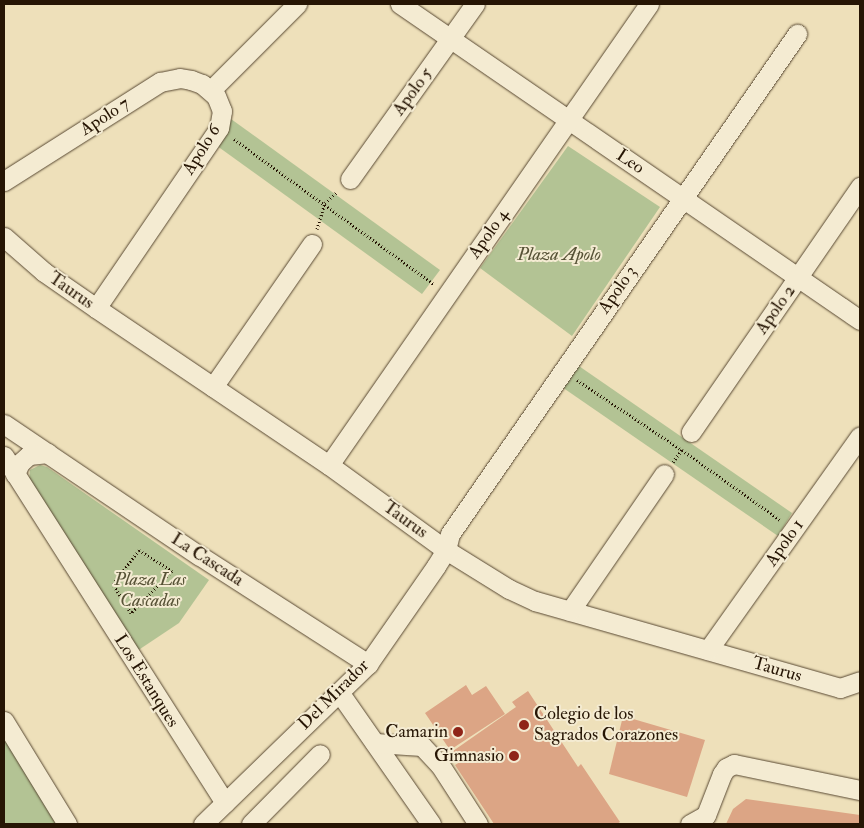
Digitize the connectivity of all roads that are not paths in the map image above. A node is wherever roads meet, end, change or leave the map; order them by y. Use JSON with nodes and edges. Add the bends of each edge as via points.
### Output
{"nodes":[{"id":1,"x":297,"y":4,"type":"edge"},
{"id":2,"x":400,"y":4,"type":"edge"},
{"id":3,"x":475,"y":4,"type":"edge"},
{"id":4,"x":649,"y":4,"type":"edge"},
{"id":5,"x":797,"y":34,"type":"dead end"},
{"id":6,"x":451,"y":39,"type":"junction"},
{"id":7,"x":211,"y":90,"type":"junction"},
{"id":8,"x":569,"y":120,"type":"junction"},
{"id":9,"x":350,"y":179,"type":"road end"},
{"id":10,"x":4,"y":182,"type":"edge"},
{"id":11,"x":860,"y":187,"type":"edge"},
{"id":12,"x":682,"y":198,"type":"junction"},
{"id":13,"x":4,"y":237,"type":"edge"},
{"id":14,"x":312,"y":244,"type":"road end"},
{"id":15,"x":798,"y":277,"type":"junction"},
{"id":16,"x":96,"y":308,"type":"junction"},
{"id":17,"x":860,"y":320,"type":"edge"},
{"id":18,"x":213,"y":387,"type":"junction"},
{"id":19,"x":4,"y":424,"type":"edge"},
{"id":20,"x":691,"y":432,"type":"road end"},
{"id":21,"x":860,"y":436,"type":"edge"},
{"id":22,"x":48,"y":453,"type":"junction"},
{"id":23,"x":4,"y":456,"type":"edge"},
{"id":24,"x":329,"y":465,"type":"junction"},
{"id":25,"x":15,"y":474,"type":"junction"},
{"id":26,"x":664,"y":474,"type":"road end"},
{"id":27,"x":446,"y":550,"type":"junction"},
{"id":28,"x":570,"y":611,"type":"junction"},
{"id":29,"x":708,"y":650,"type":"junction"},
{"id":30,"x":368,"y":664,"type":"junction"},
{"id":31,"x":860,"y":682,"type":"edge"},
{"id":32,"x":339,"y":692,"type":"junction"},
{"id":33,"x":4,"y":722,"type":"edge"},
{"id":34,"x":375,"y":743,"type":"junction"},
{"id":35,"x":320,"y":754,"type":"dead end"},
{"id":36,"x":860,"y":790,"type":"edge"},
{"id":37,"x":225,"y":803,"type":"junction"},
{"id":38,"x":66,"y":824,"type":"edge"},
{"id":39,"x":203,"y":824,"type":"edge"},
{"id":40,"x":251,"y":824,"type":"edge"},
{"id":41,"x":431,"y":824,"type":"edge"},
{"id":42,"x":478,"y":824,"type":"edge"},
{"id":43,"x":690,"y":824,"type":"edge"}],
"edges":[{"from":1,"to":7,"type":"street"},
{"from":2,"to":6,"type":"street","name":"Leo"},
{"from":3,"to":6,"type":"street","name":"Apolo 5"},
{"from":4,"to":8,"type":"street","name":"Apolo 4"},
{"from":5,"to":12,"type":"street","name":"Apolo 3"},
{"from":6,"to":8,"type":"street","name":"Leo"},
{"from":6,"to":9,"type":"street","name":"Apolo 5"},
{"from":7,"to":10,"type":"street","name":"Apolo 7","via":[[180,78],[160,82]]},
{"from":7,"to":16,"type":"street","name":"Apolo 6","via":[[222,111],[219,128]]},
{"from":8,"to":12,"type":"street","name":"Leo"},
{"from":8,"to":24,"type":"street","name":"Apolo 4"},
{"from":11,"to":15,"type":"street","name":"Apolo 2"},
{"from":12,"to":15,"type":"street","name":"Leo"},
{"from":12,"to":27,"type":"street","name":"Apolo 3","via":[[450,534]]},
{"from":13,"to":16,"type":"street","name":"Taurus","via":[[44,272]]},
{"from":14,"to":18,"type":"street"},
{"from":15,"to":17,"type":"street","name":"Leo"},
{"from":15,"to":20,"type":"street","name":"Apolo 2"},
{"from":16,"to":18,"type":"street","name":"Taurus"},
{"from":18,"to":24,"type":"street","name":"Taurus"},
{"from":19,"to":22,"type":"street","name":"La Cascada"},
{"from":21,"to":29,"type":"street","name":"Apolo 1"},
{"from":22,"to":25,"type":"street","via":[[29,455]]},
{"from":22,"to":30,"type":"street","name":"La Cascada"},
{"from":23,"to":25,"type":"street","name":"Los Estanques"},
{"from":24,"to":27,"type":"street","name":"Taurus"},
{"from":25,"to":37,"type":"street","name":"Los Estanques"},
{"from":26,"to":28,"type":"street"},
{"from":27,"to":28,"type":"street","name":"Taurus","via":[[508,589]]},
{"from":27,"to":30,"type":"street","name":"Del Mirador"},
{"from":28,"to":29,"type":"street","name":"Taurus"},
{"from":29,"to":31,"type":"street","name":"Taurus","via":[[840,688]]},
{"from":30,"to":32,"type":"street","name":"Del Mirador"},
{"from":32,"to":34,"type":"street"},
{"from":32,"to":37,"type":"street","name":"Del Mirador"},
{"from":33,"to":38,"type":"street"},
{"from":34,"to":41,"type":"street"},
{"from":34,"to":42,"type":"street","via":[[422,746],[440,765]]},
{"from":35,"to":40,"type":"street"},
{"from":36,"to":43,"type":"street","via":[[734,764],[722,774],[706,815]]},
{"from":37,"to":39,"type":"street","name":"Del Mirador"}]}
